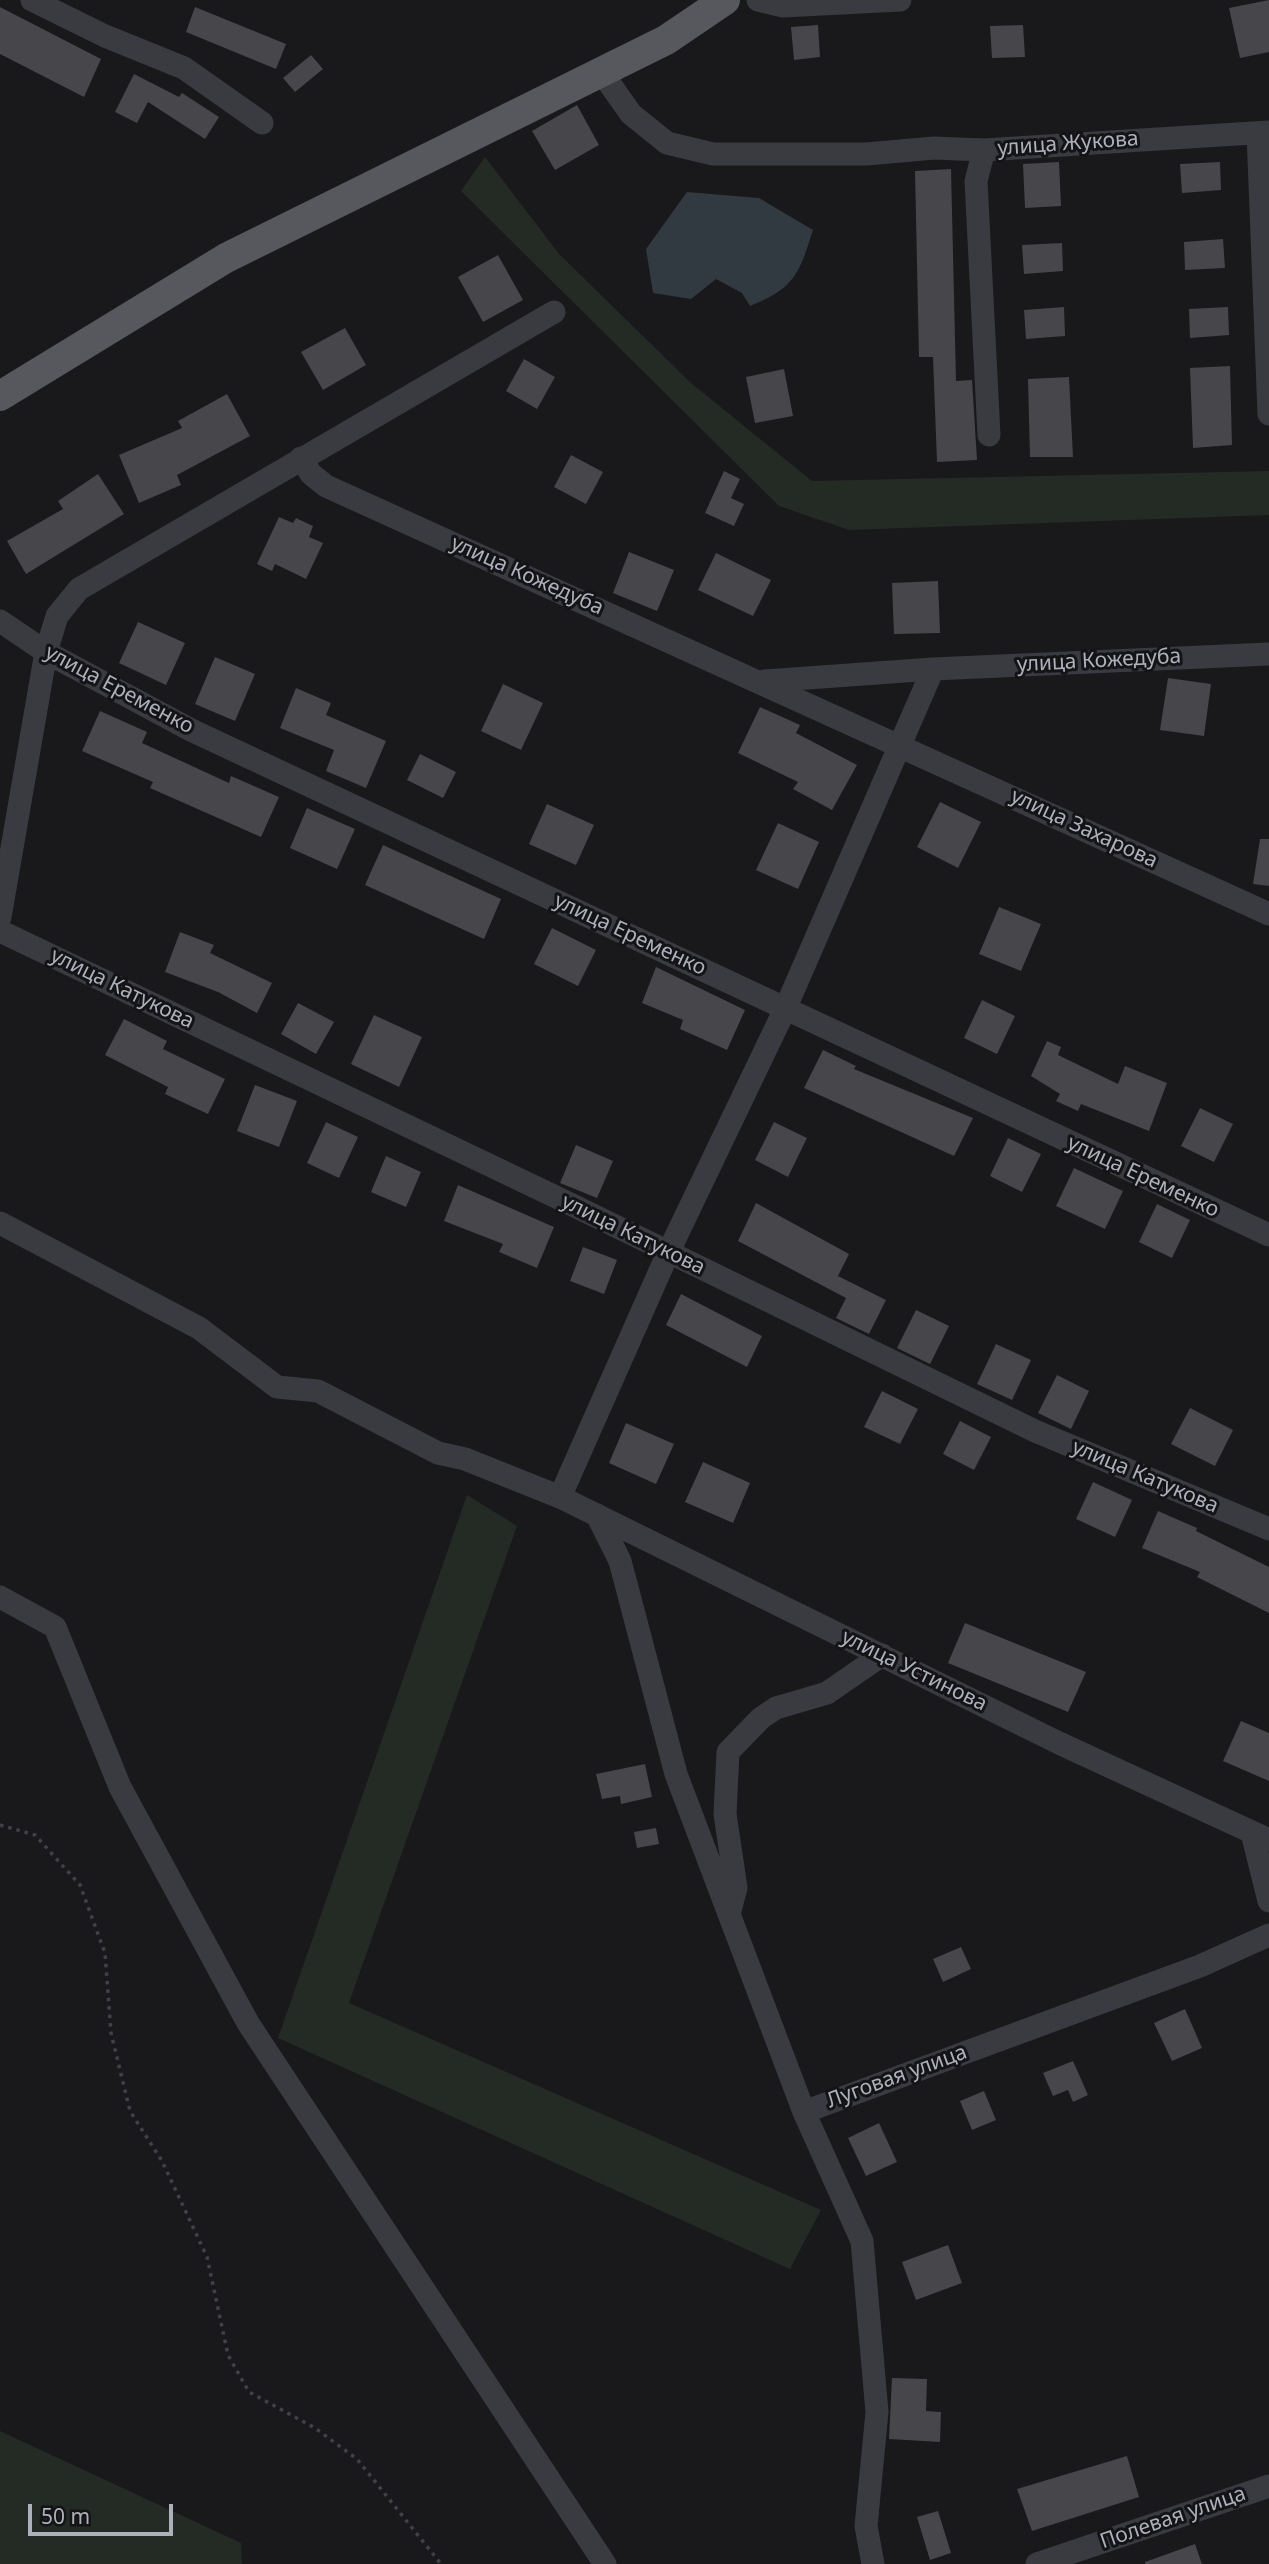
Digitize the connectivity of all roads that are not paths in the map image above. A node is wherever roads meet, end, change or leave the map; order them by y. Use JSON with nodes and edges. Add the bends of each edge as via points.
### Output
{"nodes":[{"id":1,"x":32,"y":0,"type":"edge"},
{"id":2,"x":725,"y":0,"type":"edge"},
{"id":3,"x":758,"y":0,"type":"edge"},
{"id":4,"x":900,"y":0,"type":"edge"},
{"id":5,"x":602,"y":73,"type":"junction"},
{"id":6,"x":262,"y":123,"type":"dead end"},
{"id":7,"x":1264,"y":132,"type":"edge"},
{"id":8,"x":984,"y":150,"type":"junction"},
{"id":9,"x":554,"y":312,"type":"dead end"},
{"id":10,"x":0,"y":396,"type":"edge"},
{"id":11,"x":1269,"y":414,"type":"edge"},
{"id":12,"x":989,"y":435,"type":"dead end"},
{"id":13,"x":301,"y":458,"type":"junction"},
{"id":14,"x":0,"y":621,"type":"edge"},
{"id":15,"x":46,"y":652,"type":"junction"},
{"id":16,"x":1269,"y":654,"type":"edge"},
{"id":17,"x":933,"y":668,"type":"junction"},
{"id":18,"x":762,"y":681,"type":"junction"},
{"id":19,"x":900,"y":745,"type":"junction"},
{"id":20,"x":1269,"y":914,"type":"edge"},
{"id":21,"x":0,"y":917,"type":"edge"},
{"id":22,"x":0,"y":931,"type":"edge"},
{"id":23,"x":786,"y":1007,"type":"junction"},
{"id":24,"x":0,"y":1223,"type":"edge"},
{"id":25,"x":1269,"y":1235,"type":"edge"},
{"id":26,"x":668,"y":1252,"type":"junction"},
{"id":27,"x":561,"y":1497,"type":"junction"},
{"id":28,"x":597,"y":1515,"type":"junction"},
{"id":29,"x":1269,"y":1530,"type":"edge"},
{"id":30,"x":0,"y":1597,"type":"edge"},
{"id":31,"x":882,"y":1655,"type":"junction"},
{"id":32,"x":1261,"y":1836,"type":"edge"},
{"id":33,"x":1269,"y":1901,"type":"edge"},
{"id":34,"x":729,"y":1914,"type":"junction"},
{"id":35,"x":1269,"y":1934,"type":"edge"},
{"id":36,"x":804,"y":2112,"type":"junction"},
{"id":37,"x":1269,"y":2486,"type":"edge"},
{"id":38,"x":605,"y":2564,"type":"edge"},
{"id":39,"x":873,"y":2564,"type":"edge"},
{"id":40,"x":1037,"y":2564,"type":"edge"}],
"edges":[{"from":1,"to":6,"type":"street","via":[[184,68]]},
{"from":2,"to":5,"type":"main road","via":[[666,40]]},
{"from":3,"to":4,"type":"street","via":[[783,6]]},
{"from":5,"to":8,"type":"street","via":[[631,114],[667,143],[713,154]]},
{"from":5,"to":10,"type":"main road","via":[[226,258]]},
{"from":7,"to":8,"type":"street","name":"улица Жукова"},
{"from":7,"to":11,"type":"street"},
{"from":8,"to":12,"type":"street","name":"улица Жукова","via":[[976,181]]},
{"from":9,"to":13,"type":"street"},
{"from":13,"to":15,"type":"street","via":[[79,589],[57,616]]},
{"from":13,"to":18,"type":"street","name":"улица Кожедуба","via":[[326,486]]},
{"from":14,"to":15,"type":"street","name":"улица Еременко"},
{"from":15,"to":21,"type":"street"},
{"from":15,"to":23,"type":"street","name":"улица Еременко","via":[[191,730]]},
{"from":16,"to":17,"type":"street","name":"улица Кожедуба"},
{"from":17,"to":18,"type":"street","name":"улица Кожедуба"},
{"from":17,"to":19,"type":"street"},
{"from":18,"to":19,"type":"street","name":"улица Кожедуба"},
{"from":19,"to":20,"type":"street","name":"улица Захарова"},
{"from":19,"to":23,"type":"street"},
{"from":22,"to":26,"type":"street","name":"улица Катукова"},
{"from":23,"to":25,"type":"street","name":"улица Еременко"},
{"from":23,"to":26,"type":"street"},
{"from":24,"to":27,"type":"street","name":"улица Устинова","via":[[199,1328],[277,1387],[318,1391],[438,1452]]},
{"from":26,"to":27,"type":"street"},
{"from":26,"to":29,"type":"street","name":"улица Катукова","via":[[1035,1431]]},
{"from":27,"to":28,"type":"street","name":"улица Устинова"},
{"from":28,"to":31,"type":"street","name":"улица Устинова"},
{"from":28,"to":34,"type":"street","via":[[620,1561],[676,1774]]},
{"from":30,"to":38,"type":"street","via":[[55,1627],[120,1787],[248,2023]]},
{"from":31,"to":32,"type":"street","name":"улица Устинова"},
{"from":31,"to":34,"type":"street","via":[[827,1693],[776,1708],[727,1752],[725,1814],[736,1888]]},
{"from":32,"to":33,"type":"street"},
{"from":34,"to":36,"type":"street"},
{"from":35,"to":36,"type":"street","name":"Луговая улица","via":[[1200,1966]]},
{"from":36,"to":39,"type":"street","name":"Луговая улица","via":[[862,2241],[877,2412],[866,2526]]},
{"from":37,"to":40,"type":"street","name":"Полевая улица"}]}
